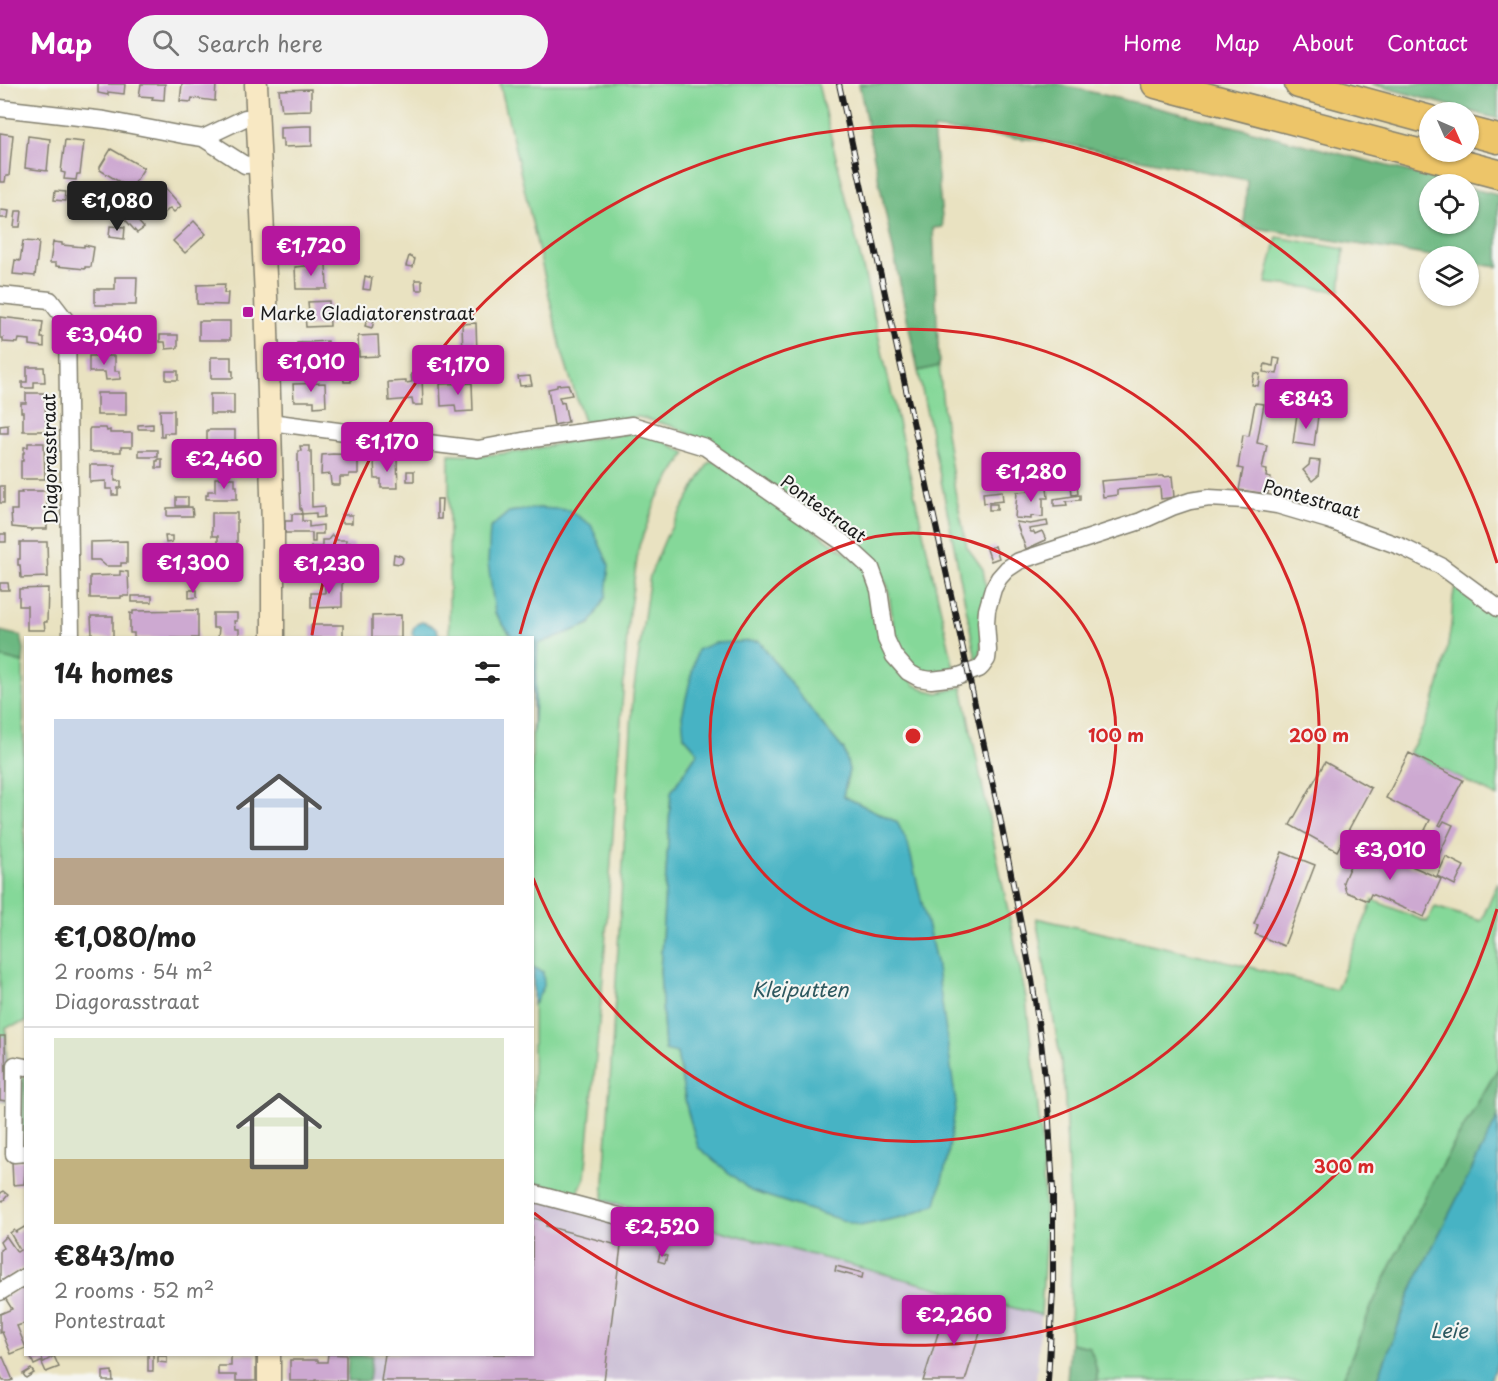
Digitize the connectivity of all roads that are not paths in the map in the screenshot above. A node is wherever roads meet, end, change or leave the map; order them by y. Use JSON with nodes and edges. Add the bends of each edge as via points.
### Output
{"nodes":[{"id":1,"x":256,"y":84,"type":"edge"},
{"id":2,"x":1156,"y":84,"type":"edge"},
{"id":3,"x":1299,"y":84,"type":"edge"},
{"id":4,"x":0,"y":108,"type":"edge"},
{"id":5,"x":1419,"y":117,"type":"edge"},
{"id":6,"x":256,"y":118,"type":"junction"},
{"id":7,"x":1479,"y":134,"type":"edge"},
{"id":8,"x":203,"y":138,"type":"junction"},
{"id":9,"x":1498,"y":139,"type":"edge"},
{"id":10,"x":259,"y":164,"type":"junction"},
{"id":11,"x":1498,"y":174,"type":"edge"},
{"id":12,"x":0,"y":295,"type":"edge"},
{"id":13,"x":270,"y":422,"type":"junction"},
{"id":14,"x":1498,"y":608,"type":"edge"},
{"id":15,"x":71,"y":636,"type":"edge"},
{"id":16,"x":273,"y":636,"type":"edge"},
{"id":17,"x":24,"y":1066,"type":"edge"},
{"id":18,"x":24,"y":1153,"type":"edge"},
{"id":19,"x":534,"y":1195,"type":"edge"},
{"id":20,"x":649,"y":1224,"type":"dead end"},
{"id":21,"x":24,"y":1277,"type":"edge"},
{"id":22,"x":0,"y":1292,"type":"edge"},
{"id":23,"x":269,"y":1356,"type":"edge"},
{"id":24,"x":269,"y":1381,"type":"edge"}],
"edges":[{"from":1,"to":6,"type":"street"},
{"from":2,"to":11,"type":"highway"},
{"from":3,"to":5,"type":"highway"},
{"from":4,"to":8,"type":"street","via":[[105,120]]},
{"from":6,"to":8,"type":"street","via":[[245,118]]},
{"from":6,"to":10,"type":"street"},
{"from":7,"to":9,"type":"highway"},
{"from":8,"to":10,"type":"street","via":[[245,165]]},
{"from":10,"to":13,"type":"street"},
{"from":12,"to":15,"type":"street","name":"Diagorasstraat","via":[[50,300],[67,322]]},
{"from":13,"to":14,"type":"street","name":"Pontestraat","via":[[478,448],[632,425],[705,447],[845,544],[871,568],[879,590],[886,639],[894,656],[908,672],[931,680],[956,677],[982,666],[987,659],[987,610],[993,589],[1007,569],[1019,561],[1190,501],[1209,498],[1277,504],[1402,547],[1441,566]]},
{"from":13,"to":16,"type":"street"},
{"from":17,"to":18,"type":"street","via":[[15,1065],[14,1154]]},
{"from":19,"to":20,"type":"street"},
{"from":21,"to":22,"type":"street"},
{"from":23,"to":24,"type":"street"}]}
